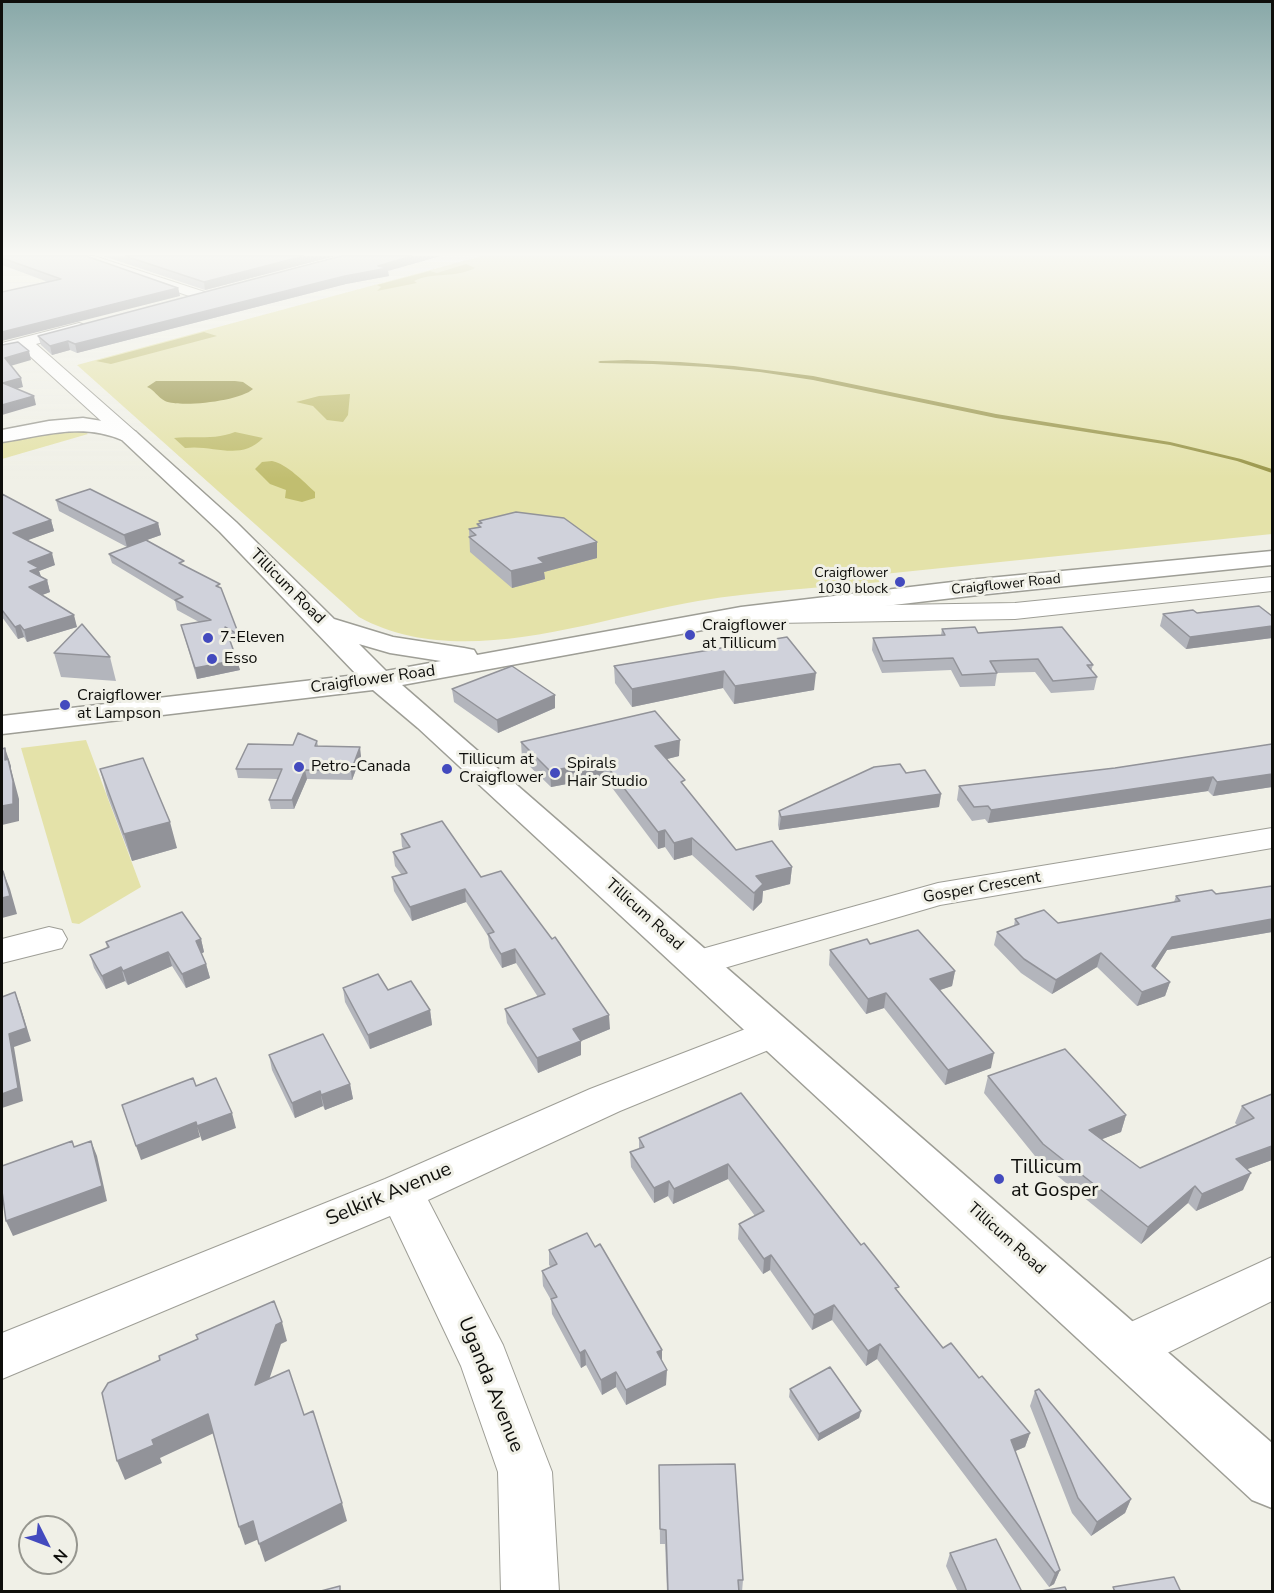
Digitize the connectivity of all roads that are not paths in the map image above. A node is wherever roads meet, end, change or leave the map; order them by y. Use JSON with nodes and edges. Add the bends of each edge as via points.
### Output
{"nodes":[{"id":1,"x":72,"y":330,"type":"edge"},
{"id":2,"x":24,"y":342,"type":"junction"},
{"id":3,"x":2,"y":348,"type":"edge"},
{"id":4,"x":129,"y":435,"type":"junction"},
{"id":5,"x":2,"y":436,"type":"edge"},
{"id":6,"x":1272,"y":558,"type":"edge"},
{"id":7,"x":1272,"y":584,"type":"edge"},
{"id":8,"x":741,"y":615,"type":"junction"},
{"id":9,"x":325,"y":625,"type":"junction"},
{"id":10,"x":559,"y":649,"type":"junction"},
{"id":11,"x":379,"y":681,"type":"junction"},
{"id":12,"x":2,"y":725,"type":"edge"},
{"id":13,"x":1272,"y":838,"type":"edge"},
{"id":14,"x":49,"y":939,"type":"dead end"},
{"id":15,"x":2,"y":951,"type":"edge"},
{"id":16,"x":697,"y":963,"type":"junction"},
{"id":17,"x":774,"y":1032,"type":"junction"},
{"id":18,"x":401,"y":1192,"type":"junction"},
{"id":19,"x":1272,"y":1278,"type":"edge"},
{"id":20,"x":1127,"y":1348,"type":"junction"},
{"id":21,"x":2,"y":1356,"type":"edge"},
{"id":22,"x":1272,"y":1480,"type":"edge"},
{"id":23,"x":530,"y":1592,"type":"edge"}],
"edges":[{"from":1,"to":2,"type":"street"},
{"from":2,"to":3,"type":"street"},
{"from":2,"to":4,"type":"street","name":"Tillicum Road"},
{"from":4,"to":5,"type":"main road","via":[[111,428],[70,425]]},
{"from":4,"to":9,"type":"main road","name":"Tillicum Road"},
{"from":6,"to":8,"type":"main road","name":"Craigflower Road"},
{"from":7,"to":8,"type":"street","name":"Craigflower Road","via":[[1015,611]]},
{"from":8,"to":10,"type":"main road","name":"Craigflower Road"},
{"from":9,"to":10,"type":"main road","via":[[390,645],[449,655],[504,656]]},
{"from":9,"to":11,"type":"main road","name":"Tillicum Road"},
{"from":10,"to":11,"type":"main road","name":"Craigflower Road"},
{"from":11,"to":12,"type":"main road","name":"Craigflower Road"},
{"from":11,"to":16,"type":"main road","name":"Tillicum Road"},
{"from":13,"to":16,"type":"street","name":"Gosper Crescent","via":[[938,894]]},
{"from":14,"to":15,"type":"street"},
{"from":16,"to":17,"type":"main road","name":"Tillicum Road"},
{"from":17,"to":18,"type":"street","name":"Selkirk Avenue","via":[[605,1100]]},
{"from":17,"to":20,"type":"main road","name":"Tillicum Road"},
{"from":18,"to":21,"type":"street","name":"Selkirk Avenue"},
{"from":18,"to":23,"type":"street","name":"Uganda Avenue","via":[[485,1362],[525,1472]]},
{"from":19,"to":20,"type":"street"},
{"from":20,"to":22,"type":"main road","name":"Tillicum Road"}]}
